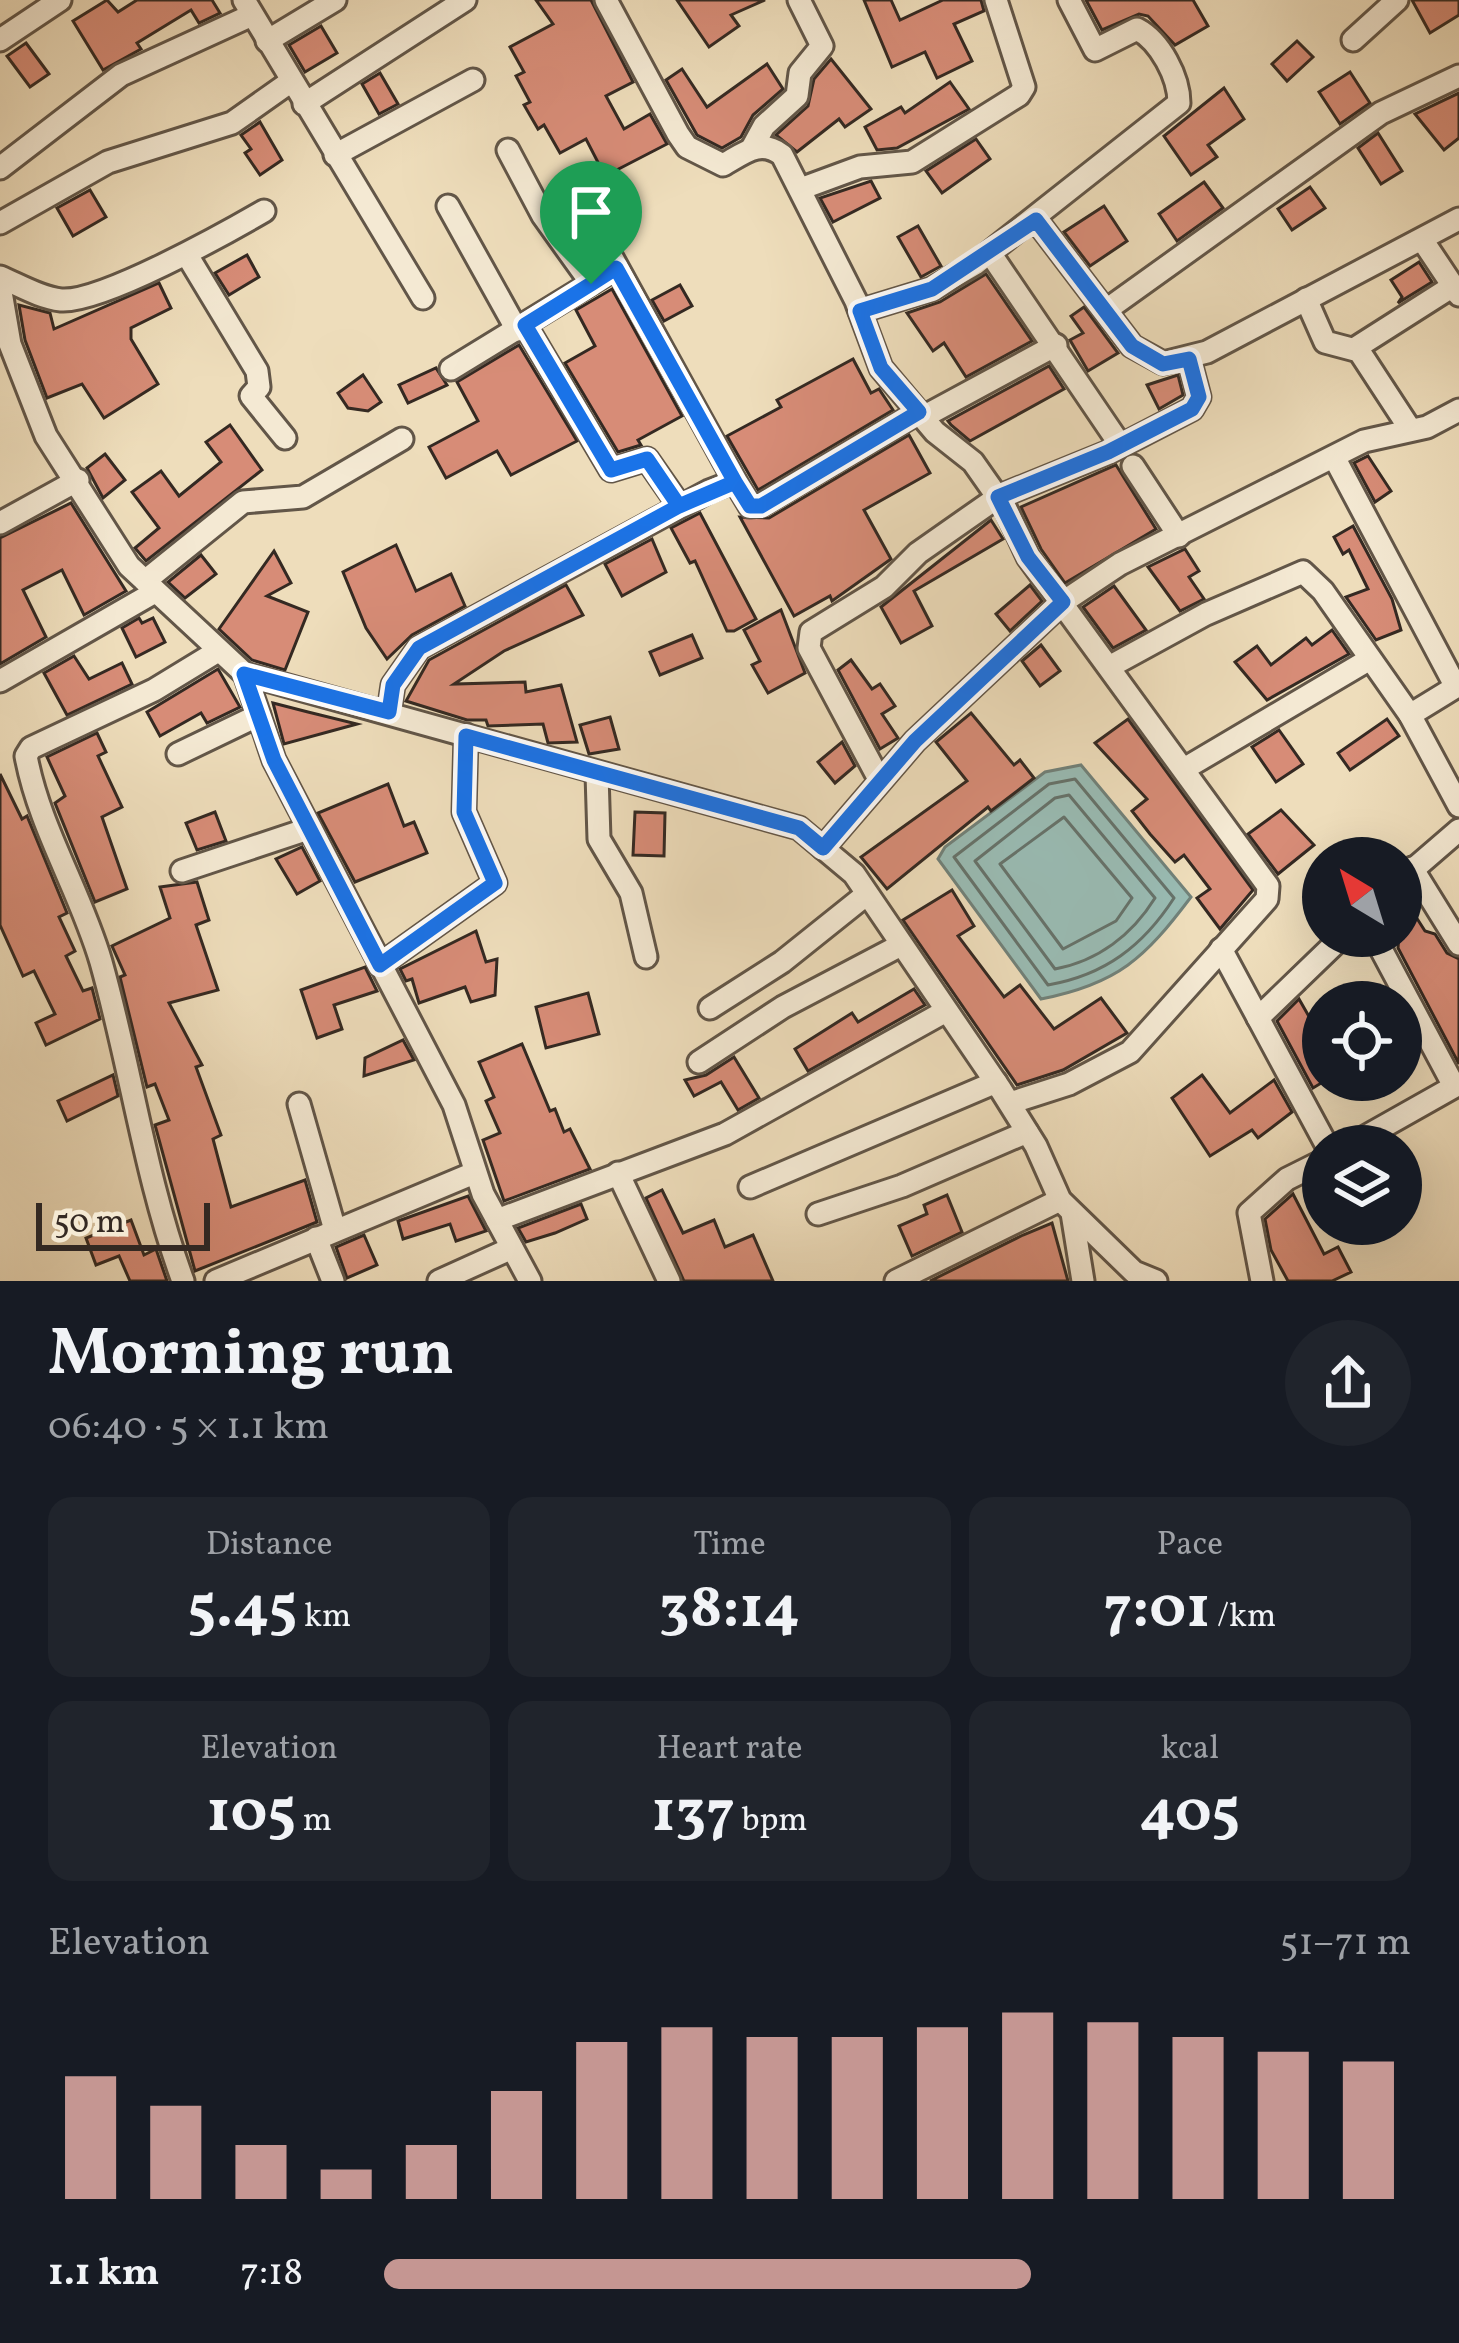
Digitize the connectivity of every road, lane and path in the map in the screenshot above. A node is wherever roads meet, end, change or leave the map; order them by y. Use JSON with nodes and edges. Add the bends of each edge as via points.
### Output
{"nodes":[{"id":1,"x":60,"y":0,"type":"edge"},
{"id":2,"x":335,"y":0,"type":"edge"},
{"id":3,"x":465,"y":0,"type":"edge"},
{"id":4,"x":606,"y":0,"type":"edge"},
{"id":5,"x":799,"y":0,"type":"edge"},
{"id":6,"x":996,"y":0,"type":"edge"},
{"id":7,"x":1069,"y":0,"type":"edge"},
{"id":8,"x":1397,"y":0,"type":"edge"},
{"id":9,"x":248,"y":7,"type":"edge"},
{"id":10,"x":0,"y":40,"type":"edge"},
{"id":11,"x":1353,"y":40,"type":"dead end"},
{"id":12,"x":267,"y":41,"type":"junction"},
{"id":13,"x":1459,"y":76,"type":"edge"},
{"id":14,"x":473,"y":80,"type":"dead end"},
{"id":15,"x":290,"y":82,"type":"junction"},
{"id":16,"x":304,"y":104,"type":"junction"},
{"id":17,"x":752,"y":148,"type":"junction"},
{"id":18,"x":508,"y":150,"type":"dead end"},
{"id":19,"x":335,"y":155,"type":"junction"},
{"id":20,"x":0,"y":168,"type":"edge"},
{"id":21,"x":803,"y":188,"type":"junction"},
{"id":22,"x":448,"y":206,"type":"dead end"},
{"id":23,"x":264,"y":211,"type":"dead end"},
{"id":24,"x":1459,"y":219,"type":"edge"},
{"id":25,"x":1036,"y":220,"type":"junction"},
{"id":26,"x":0,"y":223,"type":"edge"},
{"id":27,"x":594,"y":225,"type":"dead end"},
{"id":28,"x":1423,"y":241,"type":"junction"},
{"id":29,"x":990,"y":253,"type":"junction"},
{"id":30,"x":187,"y":255,"type":"junction"},
{"id":31,"x":616,"y":268,"type":"junction"},
{"id":32,"x":0,"y":282,"type":"edge"},
{"id":33,"x":591,"y":284,"type":"junction"},
{"id":34,"x":1456,"y":290,"type":"edge"},
{"id":35,"x":424,"y":298,"type":"dead end"},
{"id":36,"x":1306,"y":299,"type":"junction"},
{"id":37,"x":1105,"y":310,"type":"junction"},
{"id":38,"x":860,"y":311,"type":"junction"},
{"id":39,"x":521,"y":327,"type":"junction"},
{"id":40,"x":1055,"y":345,"type":"junction"},
{"id":41,"x":1354,"y":349,"type":"junction"},
{"id":42,"x":1189,"y":359,"type":"junction"},
{"id":43,"x":451,"y":369,"type":"dead end"},
{"id":44,"x":1459,"y":410,"type":"edge"},
{"id":45,"x":921,"y":415,"type":"junction"},
{"id":46,"x":1410,"y":429,"type":"junction"},
{"id":47,"x":285,"y":438,"type":"dead end"},
{"id":48,"x":402,"y":440,"type":"dead end"},
{"id":49,"x":1120,"y":446,"type":"junction"},
{"id":50,"x":1334,"y":457,"type":"junction"},
{"id":51,"x":1133,"y":466,"type":"dead end"},
{"id":52,"x":78,"y":481,"type":"junction"},
{"id":53,"x":735,"y":482,"type":"junction"},
{"id":54,"x":998,"y":497,"type":"junction"},
{"id":55,"x":679,"y":506,"type":"junction"},
{"id":56,"x":0,"y":523,"type":"edge"},
{"id":57,"x":1179,"y":536,"type":"junction"},
{"id":58,"x":150,"y":587,"type":"junction"},
{"id":59,"x":1063,"y":602,"type":"junction"},
{"id":60,"x":218,"y":651,"type":"junction"},
{"id":61,"x":1370,"y":659,"type":"junction"},
{"id":62,"x":1109,"y":667,"type":"junction"},
{"id":63,"x":244,"y":674,"type":"junction"},
{"id":64,"x":0,"y":681,"type":"edge"},
{"id":65,"x":1458,"y":686,"type":"edge"},
{"id":66,"x":389,"y":712,"type":"junction"},
{"id":67,"x":259,"y":715,"type":"junction"},
{"id":68,"x":1410,"y":715,"type":"junction"},
{"id":69,"x":466,"y":736,"type":"junction"},
{"id":70,"x":178,"y":754,"type":"dead end"},
{"id":71,"x":1184,"y":770,"type":"junction"},
{"id":72,"x":597,"y":774,"type":"junction"},
{"id":73,"x":879,"y":779,"type":"junction"},
{"id":74,"x":1459,"y":806,"type":"edge"},
{"id":75,"x":308,"y":829,"type":"junction"},
{"id":76,"x":1459,"y":830,"type":"edge"},
{"id":77,"x":823,"y":848,"type":"junction"},
{"id":78,"x":1422,"y":861,"type":"edge"},
{"id":79,"x":182,"y":871,"type":"dead end"},
{"id":80,"x":867,"y":894,"type":"junction"},
{"id":81,"x":1422,"y":894,"type":"edge"},
{"id":82,"x":1459,"y":944,"type":"edge"},
{"id":83,"x":901,"y":945,"type":"junction"},
{"id":84,"x":1221,"y":949,"type":"junction"},
{"id":85,"x":646,"y":957,"type":"dead end"},
{"id":86,"x":1321,"y":957,"type":"edge"},
{"id":87,"x":1386,"y":957,"type":"edge"},
{"id":88,"x":380,"y":965,"type":"junction"},
{"id":89,"x":710,"y":1008,"type":"dead end"},
{"id":90,"x":946,"y":1011,"type":"junction"},
{"id":91,"x":1258,"y":1018,"type":"junction"},
{"id":92,"x":699,"y":1061,"type":"dead end"},
{"id":93,"x":996,"y":1082,"type":"junction"},
{"id":94,"x":1457,"y":1085,"type":"edge"},
{"id":95,"x":1010,"y":1103,"type":"junction"},
{"id":96,"x":299,"y":1105,"type":"dead end"},
{"id":97,"x":1316,"y":1125,"type":"edge"},
{"id":98,"x":1386,"y":1125,"type":"edge"},
{"id":99,"x":1027,"y":1132,"type":"junction"},
{"id":100,"x":1302,"y":1172,"type":"edge"},
{"id":101,"x":474,"y":1173,"type":"junction"},
{"id":102,"x":618,"y":1173,"type":"junction"},
{"id":103,"x":750,"y":1187,"type":"dead end"},
{"id":104,"x":1066,"y":1206,"type":"junction"},
{"id":105,"x":818,"y":1214,"type":"dead end"},
{"id":106,"x":497,"y":1220,"type":"junction"},
{"id":107,"x":325,"y":1234,"type":"junction"},
{"id":108,"x":512,"y":1248,"type":"junction"},
{"id":109,"x":183,"y":1281,"type":"edge"},
{"id":110,"x":216,"y":1281,"type":"edge"},
{"id":111,"x":333,"y":1281,"type":"edge"},
{"id":112,"x":439,"y":1281,"type":"edge"},
{"id":113,"x":530,"y":1281,"type":"edge"},
{"id":114,"x":669,"y":1281,"type":"edge"},
{"id":115,"x":896,"y":1281,"type":"edge"},
{"id":116,"x":1083,"y":1281,"type":"edge"},
{"id":117,"x":1156,"y":1281,"type":"edge"},
{"id":118,"x":1262,"y":1281,"type":"edge"}],
"edges":[{"from":1,"to":10,"type":"street"},
{"from":2,"to":12,"type":"street"},
{"from":3,"to":16,"type":"street"},
{"from":4,"to":17,"type":"street","via":[[687,147],[723,165]]},
{"from":5,"to":17,"type":"street","via":[[822,46],[800,73],[797,96]]},
{"from":6,"to":21,"type":"street","via":[[1024,87],[1019,95],[912,163],[860,167]]},
{"from":7,"to":25,"type":"street","via":[[1095,50],[1142,30],[1165,60],[1179,103]]},
{"from":8,"to":11,"type":"street"},
{"from":9,"to":12,"type":"street"},
{"from":9,"to":20,"type":"street","via":[[122,75]]},
{"from":12,"to":15,"type":"street"},
{"from":13,"to":37,"type":"street","via":[[1381,113]]},
{"from":14,"to":19,"type":"street"},
{"from":15,"to":16,"type":"street"},
{"from":15,"to":26,"type":"street","via":[[232,123],[108,162]]},
{"from":16,"to":19,"type":"street"},
{"from":17,"to":21,"type":"street","via":[[782,154]]},
{"from":18,"to":33,"type":"street"},
{"from":19,"to":35,"type":"street"},
{"from":21,"to":38,"type":"street"},
{"from":22,"to":39,"type":"street"},
{"from":23,"to":30,"type":"street"},
{"from":24,"to":28,"type":"street"},
{"from":25,"to":29,"type":"street"},
{"from":25,"to":37,"type":"street"},
{"from":27,"to":31,"type":"street"},
{"from":28,"to":34,"type":"street"},
{"from":28,"to":36,"type":"street"},
{"from":29,"to":38,"type":"street","via":[[932,289]]},
{"from":29,"to":40,"type":"street"},
{"from":30,"to":32,"type":"street","via":[[70,300]]},
{"from":30,"to":47,"type":"street","via":[[257,371],[251,396]]},
{"from":31,"to":33,"type":"street"},
{"from":31,"to":53,"type":"street"},
{"from":32,"to":52,"type":"street","via":[[10,344],[36,419]]},
{"from":33,"to":39,"type":"street"},
{"from":34,"to":41,"type":"street"},
{"from":36,"to":41,"type":"street","via":[[1325,342]]},
{"from":36,"to":42,"type":"street"},
{"from":37,"to":42,"type":"street","via":[[1148,358]]},
{"from":38,"to":45,"type":"street","via":[[881,368]]},
{"from":39,"to":43,"type":"street"},
{"from":39,"to":55,"type":"street","via":[[611,470],[647,459]]},
{"from":40,"to":45,"type":"street"},
{"from":40,"to":49,"type":"street"},
{"from":41,"to":46,"type":"street"},
{"from":42,"to":49,"type":"street","via":[[1197,405]]},
{"from":44,"to":46,"type":"street"},
{"from":45,"to":53,"type":"street","via":[[761,506],[750,506]]},
{"from":45,"to":54,"type":"street"},
{"from":46,"to":50,"type":"street"},
{"from":48,"to":58,"type":"street","via":[[303,497],[243,502]]},
{"from":49,"to":54,"type":"street"},
{"from":50,"to":57,"type":"street"},
{"from":50,"to":65,"type":"street"},
{"from":51,"to":57,"type":"street"},
{"from":52,"to":56,"type":"street"},
{"from":52,"to":58,"type":"street"},
{"from":53,"to":55,"type":"street"},
{"from":54,"to":59,"type":"street","via":[[1028,557]]},
{"from":54,"to":73,"type":"street","via":[[807,639]]},
{"from":55,"to":66,"type":"street","via":[[419,648],[393,685]]},
{"from":57,"to":59,"type":"street"},
{"from":58,"to":60,"type":"street"},
{"from":58,"to":64,"type":"street"},
{"from":59,"to":62,"type":"street"},
{"from":59,"to":73,"type":"street"},
{"from":60,"to":63,"type":"street"},
{"from":60,"to":109,"type":"street","via":[[26,756],[100,958],[154,1196]]},
{"from":61,"to":62,"type":"street","via":[[1303,572]]},
{"from":61,"to":68,"type":"street"},
{"from":61,"to":71,"type":"street"},
{"from":62,"to":71,"type":"street"},
{"from":63,"to":66,"type":"street"},
{"from":63,"to":67,"type":"street"},
{"from":65,"to":68,"type":"street"},
{"from":66,"to":69,"type":"street"},
{"from":67,"to":70,"type":"street"},
{"from":67,"to":75,"type":"street"},
{"from":68,"to":74,"type":"street"},
{"from":69,"to":72,"type":"street"},
{"from":69,"to":88,"type":"street","via":[[464,812],[495,883]]},
{"from":71,"to":84,"type":"street","via":[[1268,886],[1267,899]]},
{"from":72,"to":77,"type":"street","via":[[799,828]]},
{"from":72,"to":85,"type":"street","via":[[599,839],[631,893]]},
{"from":73,"to":77,"type":"street"},
{"from":75,"to":79,"type":"street"},
{"from":75,"to":88,"type":"street"},
{"from":76,"to":78,"type":"street"},
{"from":77,"to":80,"type":"street"},
{"from":80,"to":83,"type":"street"},
{"from":80,"to":89,"type":"street"},
{"from":81,"to":82,"type":"street"},
{"from":83,"to":90,"type":"street"},
{"from":83,"to":92,"type":"street"},
{"from":84,"to":91,"type":"street"},
{"from":84,"to":95,"type":"street","via":[[1130,1052]]},
{"from":86,"to":91,"type":"street"},
{"from":87,"to":94,"type":"street"},
{"from":88,"to":101,"type":"street","via":[[454,1105]]},
{"from":90,"to":93,"type":"street"},
{"from":90,"to":102,"type":"street","via":[[725,1134]]},
{"from":91,"to":97,"type":"street"},
{"from":93,"to":95,"type":"street"},
{"from":93,"to":103,"type":"street"},
{"from":94,"to":98,"type":"street"},
{"from":95,"to":99,"type":"street"},
{"from":96,"to":107,"type":"street"},
{"from":99,"to":104,"type":"street"},
{"from":99,"to":105,"type":"street"},
{"from":100,"to":118,"type":"street","via":[[1249,1213]]},
{"from":101,"to":106,"type":"street"},
{"from":101,"to":107,"type":"street"},
{"from":102,"to":106,"type":"street"},
{"from":102,"to":114,"type":"street"},
{"from":104,"to":115,"type":"street"},
{"from":104,"to":116,"type":"street"},
{"from":104,"to":117,"type":"street","via":[[1134,1272]]},
{"from":106,"to":108,"type":"street"},
{"from":107,"to":110,"type":"street"},
{"from":107,"to":111,"type":"street"},
{"from":108,"to":112,"type":"street"},
{"from":108,"to":113,"type":"street"}]}
